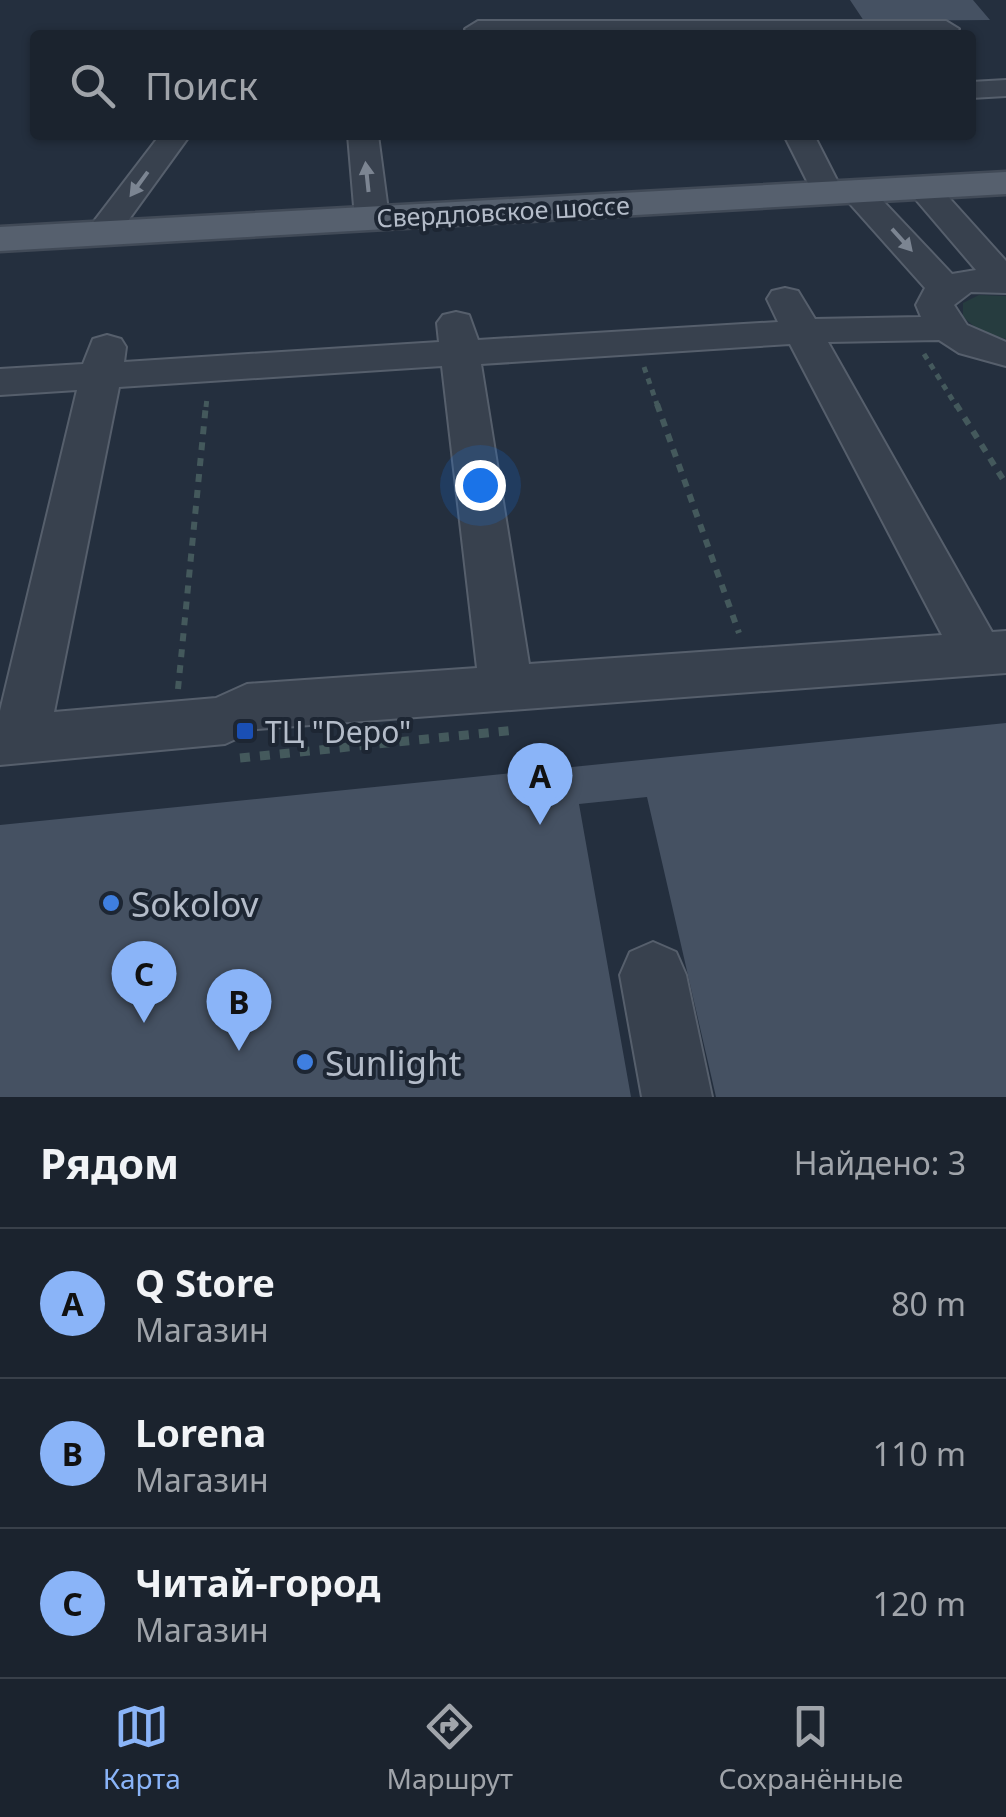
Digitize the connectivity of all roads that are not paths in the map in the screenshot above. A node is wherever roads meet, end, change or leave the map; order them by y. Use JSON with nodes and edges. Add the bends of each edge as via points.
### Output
{"nodes":[{"id":1,"x":755,"y":2,"type":"edge"},
{"id":2,"x":478,"y":29,"type":"dead end"},
{"id":3,"x":946,"y":29,"type":"dead end"},
{"id":4,"x":574,"y":30,"type":"edge"},
{"id":5,"x":765,"y":30,"type":"edge"},
{"id":6,"x":886,"y":30,"type":"edge"},
{"id":7,"x":1006,"y":88,"type":"edge"},
{"id":8,"x":976,"y":90,"type":"edge"},
{"id":9,"x":171,"y":140,"type":"edge"},
{"id":10,"x":364,"y":140,"type":"edge"},
{"id":11,"x":803,"y":140,"type":"edge"},
{"id":12,"x":1006,"y":183,"type":"edge"},
{"id":13,"x":924,"y":188,"type":"junction"},
{"id":14,"x":842,"y":193,"type":"junction"},
{"id":15,"x":372,"y":218,"type":"junction"},
{"id":16,"x":102,"y":233,"type":"junction"},
{"id":17,"x":0,"y":239,"type":"edge"},
{"id":18,"x":1006,"y":282,"type":"edge"},
{"id":19,"x":946,"y":289,"type":"junction"},
{"id":20,"x":794,"y":316,"type":"junction"},
{"id":21,"x":929,"y":330,"type":"junction"},
{"id":22,"x":458,"y":335,"type":"junction"},
{"id":23,"x":1006,"y":354,"type":"edge"},
{"id":24,"x":103,"y":359,"type":"junction"},
{"id":25,"x":0,"y":382,"type":"edge"},
{"id":26,"x":992,"y":653,"type":"edge"},
{"id":27,"x":517,"y":709,"type":"junction"},
{"id":28,"x":11,"y":740,"type":"edge"},
{"id":29,"x":653,"y":975,"type":"dead end"},
{"id":30,"x":678,"y":1097,"type":"edge"}],
"edges":[{"from":1,"to":5,"type":"street"},
{"from":2,"to":4,"type":"street"},
{"from":3,"to":6,"type":"street"},
{"from":7,"to":8,"type":"street"},
{"from":9,"to":16,"type":"street","one_way":true},
{"from":15,"to":10,"type":"street","one_way":true},
{"from":11,"to":14,"type":"street"},
{"from":12,"to":13,"type":"main road","name":"Свердловское шоссе"},
{"from":13,"to":14,"type":"main road","name":"Свердловское шоссе"},
{"from":13,"to":18,"type":"street"},
{"from":14,"to":15,"type":"main road","name":"Свердловское шоссе"},
{"from":14,"to":19,"type":"street","one_way":true},
{"from":15,"to":16,"type":"main road","name":"Свердловское шоссе"},
{"from":16,"to":17,"type":"main road","name":"Свердловское шоссе"},
{"from":18,"to":19,"type":"street","via":[[965,281]]},
{"from":19,"to":21,"type":"street"},
{"from":20,"to":21,"type":"street"},
{"from":20,"to":22,"type":"street","via":[[636,341]]},
{"from":20,"to":26,"type":"street"},
{"from":21,"to":23,"type":"street"},
{"from":22,"to":24,"type":"street","via":[[210,368]]},
{"from":22,"to":27,"type":"street"},
{"from":24,"to":25,"type":"street"},
{"from":24,"to":28,"type":"street"},
{"from":26,"to":27,"type":"street","via":[[752,672]]},
{"from":27,"to":28,"type":"street","via":[[246,707],[226,721]]},
{"from":29,"to":30,"type":"street"}]}
